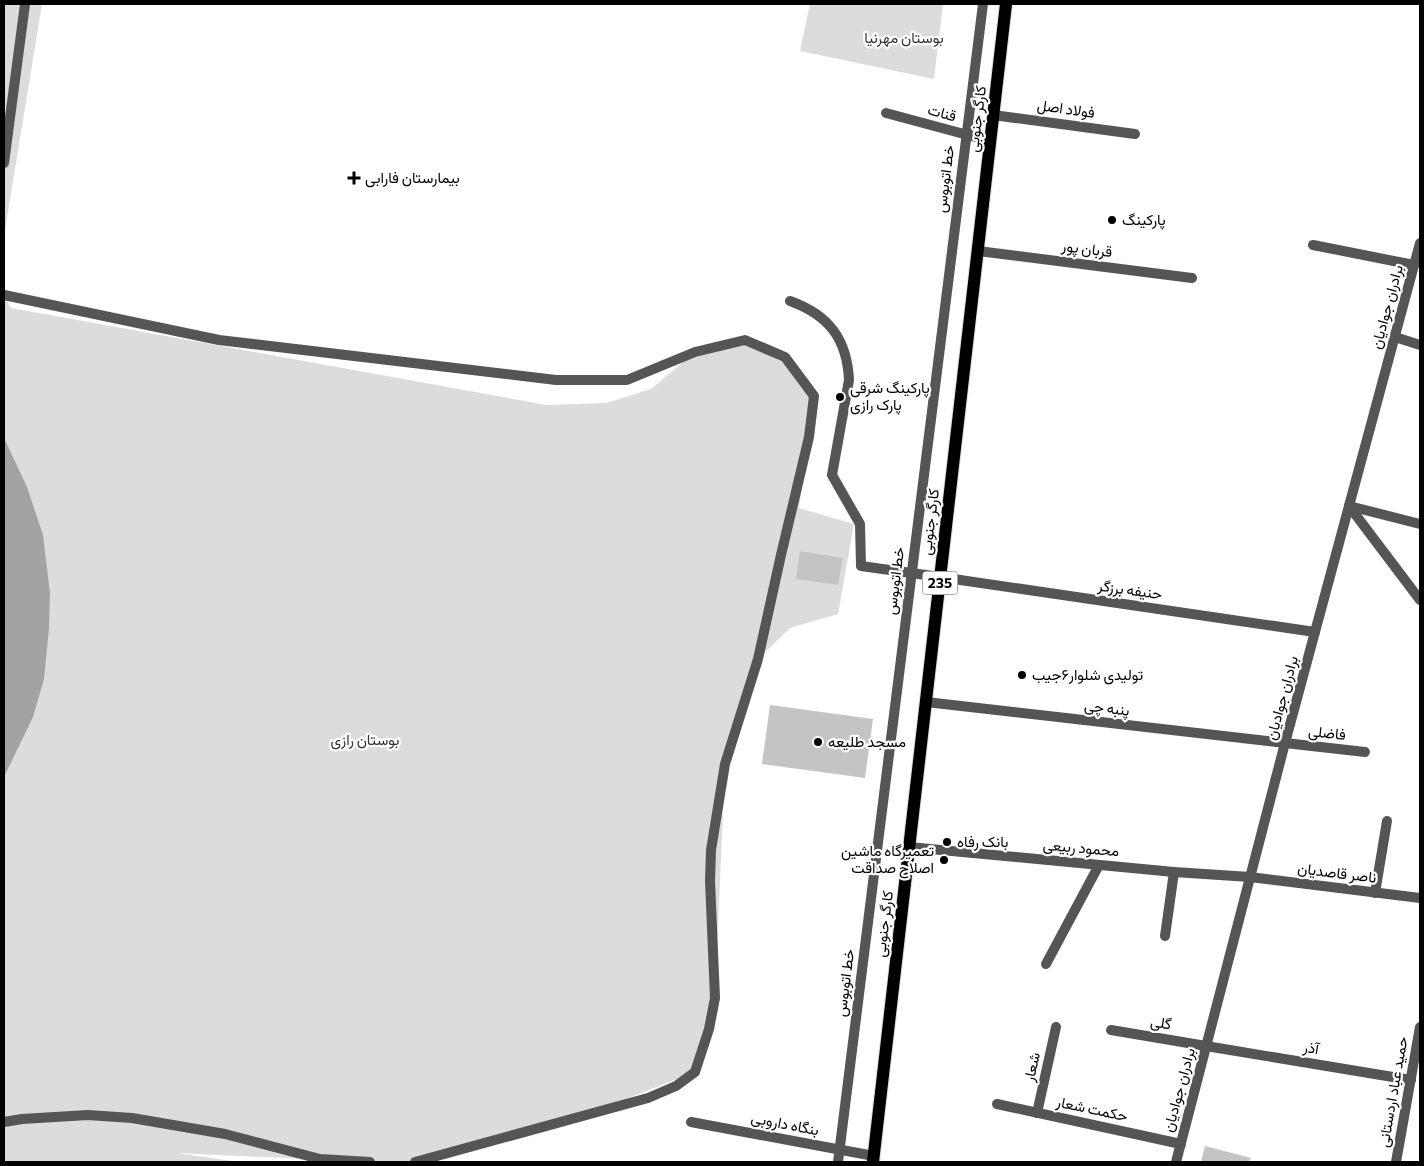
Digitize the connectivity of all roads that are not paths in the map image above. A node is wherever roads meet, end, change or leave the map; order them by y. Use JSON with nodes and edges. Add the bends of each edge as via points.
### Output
{"nodes":[{"id":1,"x":25,"y":4,"type":"edge"},
{"id":2,"x":983,"y":4,"type":"edge"},
{"id":3,"x":1006,"y":4,"type":"edge"},
{"id":4,"x":886,"y":113,"type":"dead end"},
{"id":5,"x":993,"y":115,"type":"junction"},
{"id":6,"x":1135,"y":134,"type":"dead end"},
{"id":7,"x":990,"y":141,"type":"junction"},
{"id":8,"x":4,"y":163,"type":"edge"},
{"id":9,"x":1420,"y":242,"type":"edge"},
{"id":10,"x":1313,"y":245,"type":"dead end"},
{"id":11,"x":978,"y":251,"type":"junction"},
{"id":12,"x":1414,"y":265,"type":"junction"},
{"id":13,"x":1192,"y":278,"type":"dead end"},
{"id":14,"x":4,"y":295,"type":"edge"},
{"id":15,"x":790,"y":301,"type":"dead end"},
{"id":16,"x":1395,"y":337,"type":"junction"},
{"id":17,"x":1420,"y":344,"type":"edge"},
{"id":18,"x":1350,"y":506,"type":"junction"},
{"id":19,"x":1420,"y":524,"type":"edge"},
{"id":20,"x":940,"y":577,"type":"junction"},
{"id":21,"x":1420,"y":600,"type":"edge"},
{"id":22,"x":1315,"y":632,"type":"junction"},
{"id":23,"x":926,"y":702,"type":"junction"},
{"id":24,"x":1285,"y":743,"type":"junction"},
{"id":25,"x":1365,"y":752,"type":"dead end"},
{"id":26,"x":1387,"y":821,"type":"dead end"},
{"id":27,"x":910,"y":847,"type":"junction"},
{"id":28,"x":1099,"y":865,"type":"junction"},
{"id":29,"x":1174,"y":872,"type":"junction"},
{"id":30,"x":1250,"y":878,"type":"junction"},
{"id":31,"x":1375,"y":893,"type":"junction"},
{"id":32,"x":1420,"y":898,"type":"edge"},
{"id":33,"x":1165,"y":936,"type":"dead end"},
{"id":34,"x":1046,"y":964,"type":"dead end"},
{"id":35,"x":1056,"y":1027,"type":"dead end"},
{"id":36,"x":1420,"y":1027,"type":"edge"},
{"id":37,"x":1111,"y":1030,"type":"dead end"},
{"id":38,"x":1206,"y":1046,"type":"junction"},
{"id":39,"x":1411,"y":1080,"type":"junction"},
{"id":40,"x":997,"y":1104,"type":"dead end"},
{"id":41,"x":1037,"y":1113,"type":"junction"},
{"id":42,"x":4,"y":1122,"type":"edge"},
{"id":43,"x":691,"y":1122,"type":"dead end"},
{"id":44,"x":1181,"y":1144,"type":"junction"},
{"id":45,"x":873,"y":1159,"type":"edge"},
{"id":46,"x":370,"y":1162,"type":"edge"},
{"id":47,"x":414,"y":1162,"type":"edge"},
{"id":48,"x":838,"y":1162,"type":"edge"},
{"id":49,"x":1176,"y":1162,"type":"edge"},
{"id":50,"x":1396,"y":1162,"type":"edge"}],
"edges":[{"from":1,"to":8,"type":"street"},
{"from":2,"to":48,"type":"street","name":"خط اتوبوس"},
{"from":3,"to":5,"type":"main road","name":"کارگر جنوبی","number":"235"},
{"from":4,"to":7,"type":"street","name":"قنات"},
{"from":5,"to":6,"type":"street","name":"فولاد اصل"},
{"from":5,"to":7,"type":"main road","name":"کارگر جنوبی","number":"235"},
{"from":7,"to":11,"type":"main road","name":"کارگر جنوبی","number":"235"},
{"from":9,"to":12,"type":"street","name":"برادران جوادیان"},
{"from":10,"to":12,"type":"street"},
{"from":11,"to":13,"type":"street","name":"قربان پور"},
{"from":11,"to":20,"type":"main road","name":"کارگر جنوبی","number":"235"},
{"from":12,"to":16,"type":"street","name":"برادران جوادیان"},
{"from":14,"to":47,"type":"street","via":[[219,340],[556,380],[627,380],[695,352],[745,340],[785,357],[814,396],[809,437],[758,658],[725,764],[710,881],[715,998],[695,1072],[676,1086],[648,1098]]},
{"from":15,"to":20,"type":"street","name":"حنیفه برزگر","via":[[804,306],[829,324],[838,336],[848,365],[832,475],[860,524],[860,566]]},
{"from":16,"to":17,"type":"street"},
{"from":16,"to":18,"type":"street","name":"برادران جوادیان"},
{"from":18,"to":19,"type":"street"},
{"from":18,"to":21,"type":"street"},
{"from":18,"to":22,"type":"street","name":"برادران جوادیان"},
{"from":20,"to":22,"type":"street","name":"حنیفه برزگر"},
{"from":20,"to":23,"type":"main road","name":"کارگر جنوبی","number":"235"},
{"from":22,"to":24,"type":"street","name":"برادران جوادیان"},
{"from":23,"to":24,"type":"street","name":"پنبه چی"},
{"from":23,"to":27,"type":"main road","name":"کارگر جنوبی","number":"235"},
{"from":24,"to":25,"type":"street","name":"فاضلی"},
{"from":24,"to":30,"type":"street","name":"برادران جوادیان"},
{"from":26,"to":31,"type":"street"},
{"from":27,"to":28,"type":"street","name":"محمود ربیعی"},
{"from":27,"to":45,"type":"main road","name":"کارگر جنوبی","number":"235"},
{"from":28,"to":29,"type":"street","name":"محمود ربیعی"},
{"from":28,"to":34,"type":"street"},
{"from":29,"to":30,"type":"street","name":"محمود ربیعی"},
{"from":29,"to":33,"type":"street"},
{"from":30,"to":31,"type":"street","name":"ناصر قاصدیان"},
{"from":30,"to":38,"type":"street","name":"برادران جوادیان"},
{"from":31,"to":32,"type":"street","name":"ناصر قاصدیان"},
{"from":35,"to":41,"type":"street","name":"شعار"},
{"from":36,"to":39,"type":"street","name":"حمید عباد اردستانی"},
{"from":37,"to":38,"type":"street","name":"گلی"},
{"from":38,"to":39,"type":"street","name":"آذر"},
{"from":38,"to":44,"type":"street","name":"برادران جوادیان"},
{"from":39,"to":50,"type":"street","name":"حمید عباد اردستانی"},
{"from":40,"to":41,"type":"street","name":"حکمت شعار"},
{"from":41,"to":44,"type":"street","name":"حکمت شعار"},
{"from":42,"to":46,"type":"street","via":[[88,1115],[132,1118],[225,1134],[320,1160]]},
{"from":43,"to":45,"type":"street","name":"بنگاه داروبی"},
{"from":44,"to":49,"type":"street","name":"برادران جوادیان"}]}
